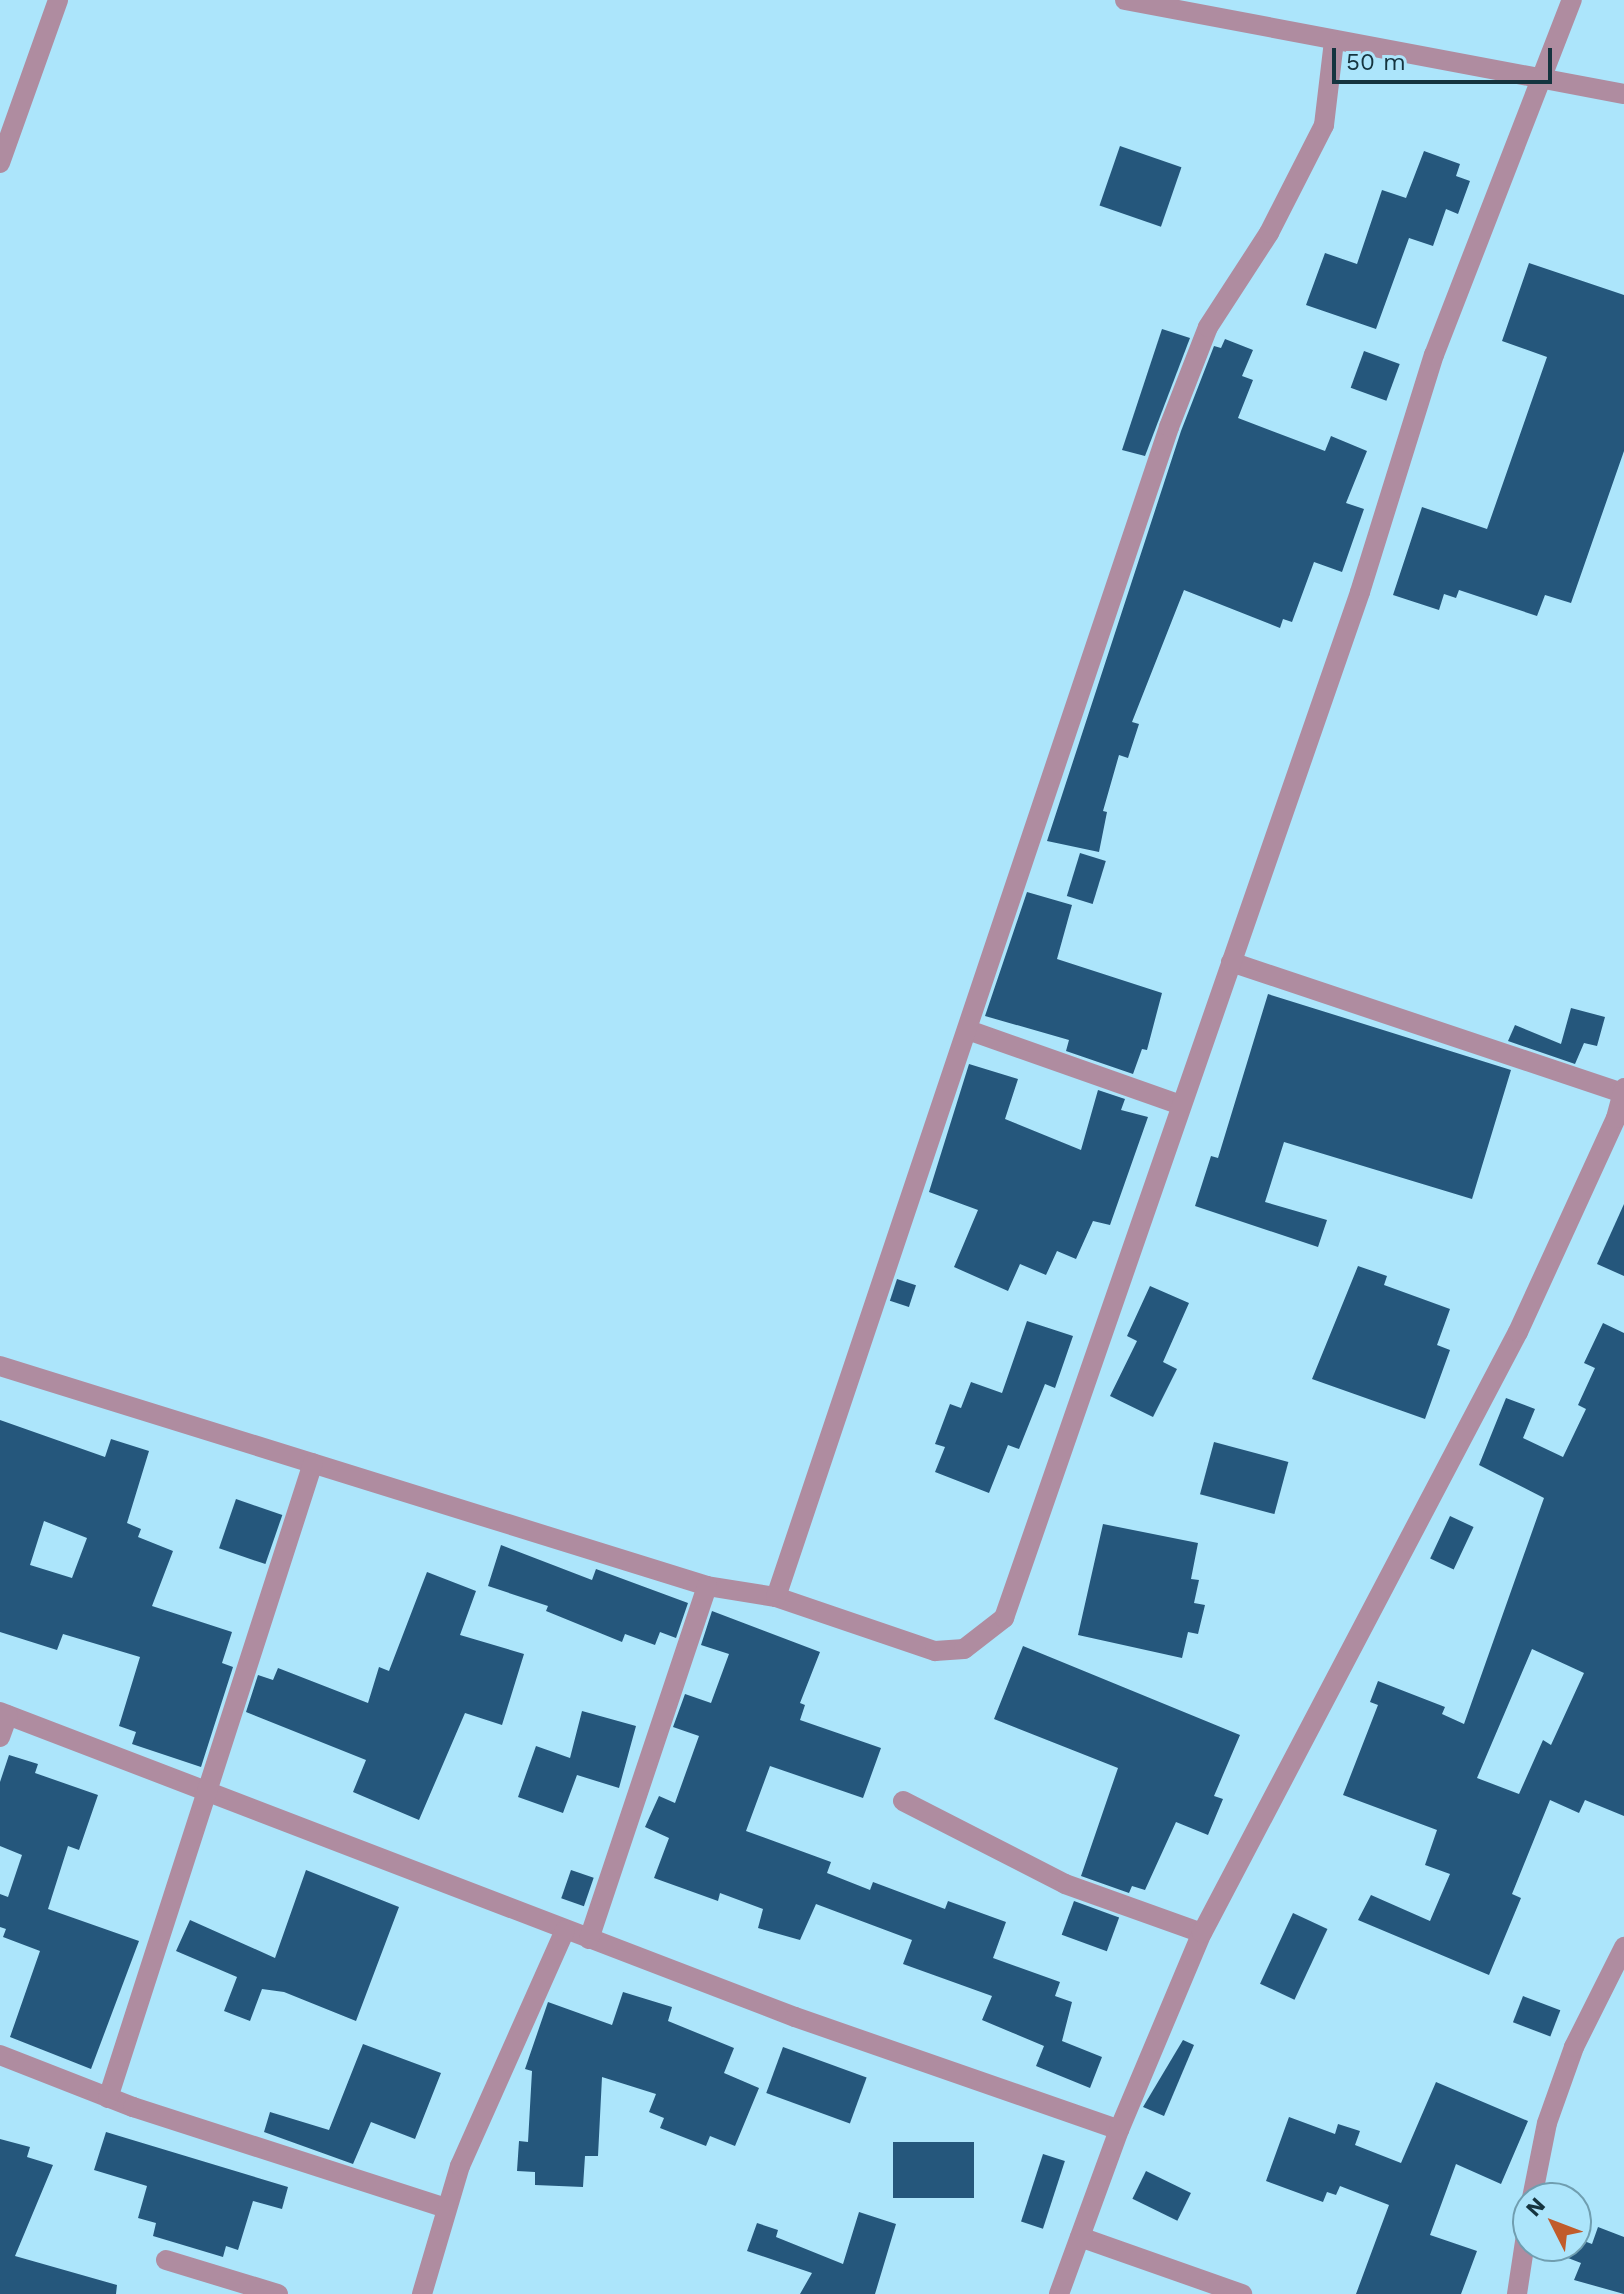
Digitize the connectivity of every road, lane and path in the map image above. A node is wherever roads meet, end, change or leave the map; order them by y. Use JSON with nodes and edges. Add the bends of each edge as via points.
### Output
{"nodes":[{"id":1,"x":58,"y":0,"type":"edge"},
{"id":2,"x":1125,"y":0,"type":"edge"},
{"id":3,"x":1572,"y":0,"type":"edge"},
{"id":4,"x":1334,"y":41,"type":"junction"},
{"id":5,"x":1541,"y":79,"type":"junction"},
{"id":6,"x":1624,"y":94,"type":"edge"},
{"id":7,"x":0,"y":163,"type":"edge"},
{"id":8,"x":1231,"y":962,"type":"junction"},
{"id":9,"x":968,"y":1030,"type":"junction"},
{"id":10,"x":1623,"y":1090,"type":"edge"},
{"id":11,"x":1178,"y":1104,"type":"junction"},
{"id":12,"x":1620,"y":1119,"type":"edge"},
{"id":13,"x":0,"y":1366,"type":"edge"},
{"id":14,"x":313,"y":1463,"type":"junction"},
{"id":15,"x":707,"y":1586,"type":"junction"},
{"id":16,"x":776,"y":1597,"type":"junction"},
{"id":17,"x":4,"y":1714,"type":"edge"},
{"id":18,"x":0,"y":1737,"type":"edge"},
{"id":19,"x":207,"y":1794,"type":"junction"},
{"id":20,"x":903,"y":1801,"type":"dead end"},
{"id":21,"x":565,"y":1930,"type":"junction"},
{"id":22,"x":1202,"y":1933,"type":"junction"},
{"id":23,"x":589,"y":1939,"type":"junction"},
{"id":24,"x":1624,"y":1947,"type":"edge"},
{"id":25,"x":0,"y":2055,"type":"edge"},
{"id":26,"x":108,"y":2098,"type":"junction"},
{"id":27,"x":1119,"y":2130,"type":"junction"},
{"id":28,"x":1535,"y":2182,"type":"edge"},
{"id":29,"x":445,"y":2208,"type":"junction"},
{"id":30,"x":1080,"y":2237,"type":"junction"},
{"id":31,"x":166,"y":2260,"type":"dead end"},
{"id":32,"x":1522,"y":2262,"type":"edge"},
{"id":33,"x":278,"y":2294,"type":"edge"},
{"id":34,"x":422,"y":2294,"type":"edge"},
{"id":35,"x":1059,"y":2294,"type":"edge"},
{"id":36,"x":1242,"y":2294,"type":"edge"},
{"id":37,"x":1517,"y":2294,"type":"edge"}],
"edges":[{"from":1,"to":7,"type":"street"},
{"from":2,"to":4,"type":"street"},
{"from":3,"to":5,"type":"street"},
{"from":4,"to":5,"type":"street"},
{"from":4,"to":9,"type":"street","via":[[1324,125],[1269,233],[1208,327],[1169,427]]},
{"from":5,"to":6,"type":"street"},
{"from":5,"to":8,"type":"street","via":[[1434,355],[1360,592]]},
{"from":8,"to":10,"type":"street"},
{"from":8,"to":11,"type":"street"},
{"from":9,"to":11,"type":"street"},
{"from":9,"to":16,"type":"street"},
{"from":10,"to":12,"type":"street"},
{"from":11,"to":16,"type":"street","via":[[1004,1618],[964,1649],[935,1651]]},
{"from":12,"to":22,"type":"street","via":[[1518,1332]]},
{"from":13,"to":14,"type":"street"},
{"from":14,"to":15,"type":"street"},
{"from":14,"to":19,"type":"street"},
{"from":15,"to":16,"type":"street"},
{"from":15,"to":23,"type":"street"},
{"from":17,"to":18,"type":"street"},
{"from":17,"to":19,"type":"street"},
{"from":19,"to":21,"type":"street"},
{"from":19,"to":26,"type":"street"},
{"from":20,"to":22,"type":"street","via":[[1065,1884]]},
{"from":21,"to":23,"type":"street"},
{"from":21,"to":29,"type":"street"},
{"from":22,"to":27,"type":"street"},
{"from":23,"to":27,"type":"street","via":[[909,2059]]},
{"from":24,"to":28,"type":"street","via":[[1574,2047],[1547,2123]]},
{"from":25,"to":26,"type":"street"},
{"from":26,"to":29,"type":"street"},
{"from":27,"to":30,"type":"street"},
{"from":29,"to":34,"type":"street"},
{"from":30,"to":35,"type":"street"},
{"from":30,"to":36,"type":"street"},
{"from":31,"to":33,"type":"street"},
{"from":32,"to":37,"type":"street"}]}
